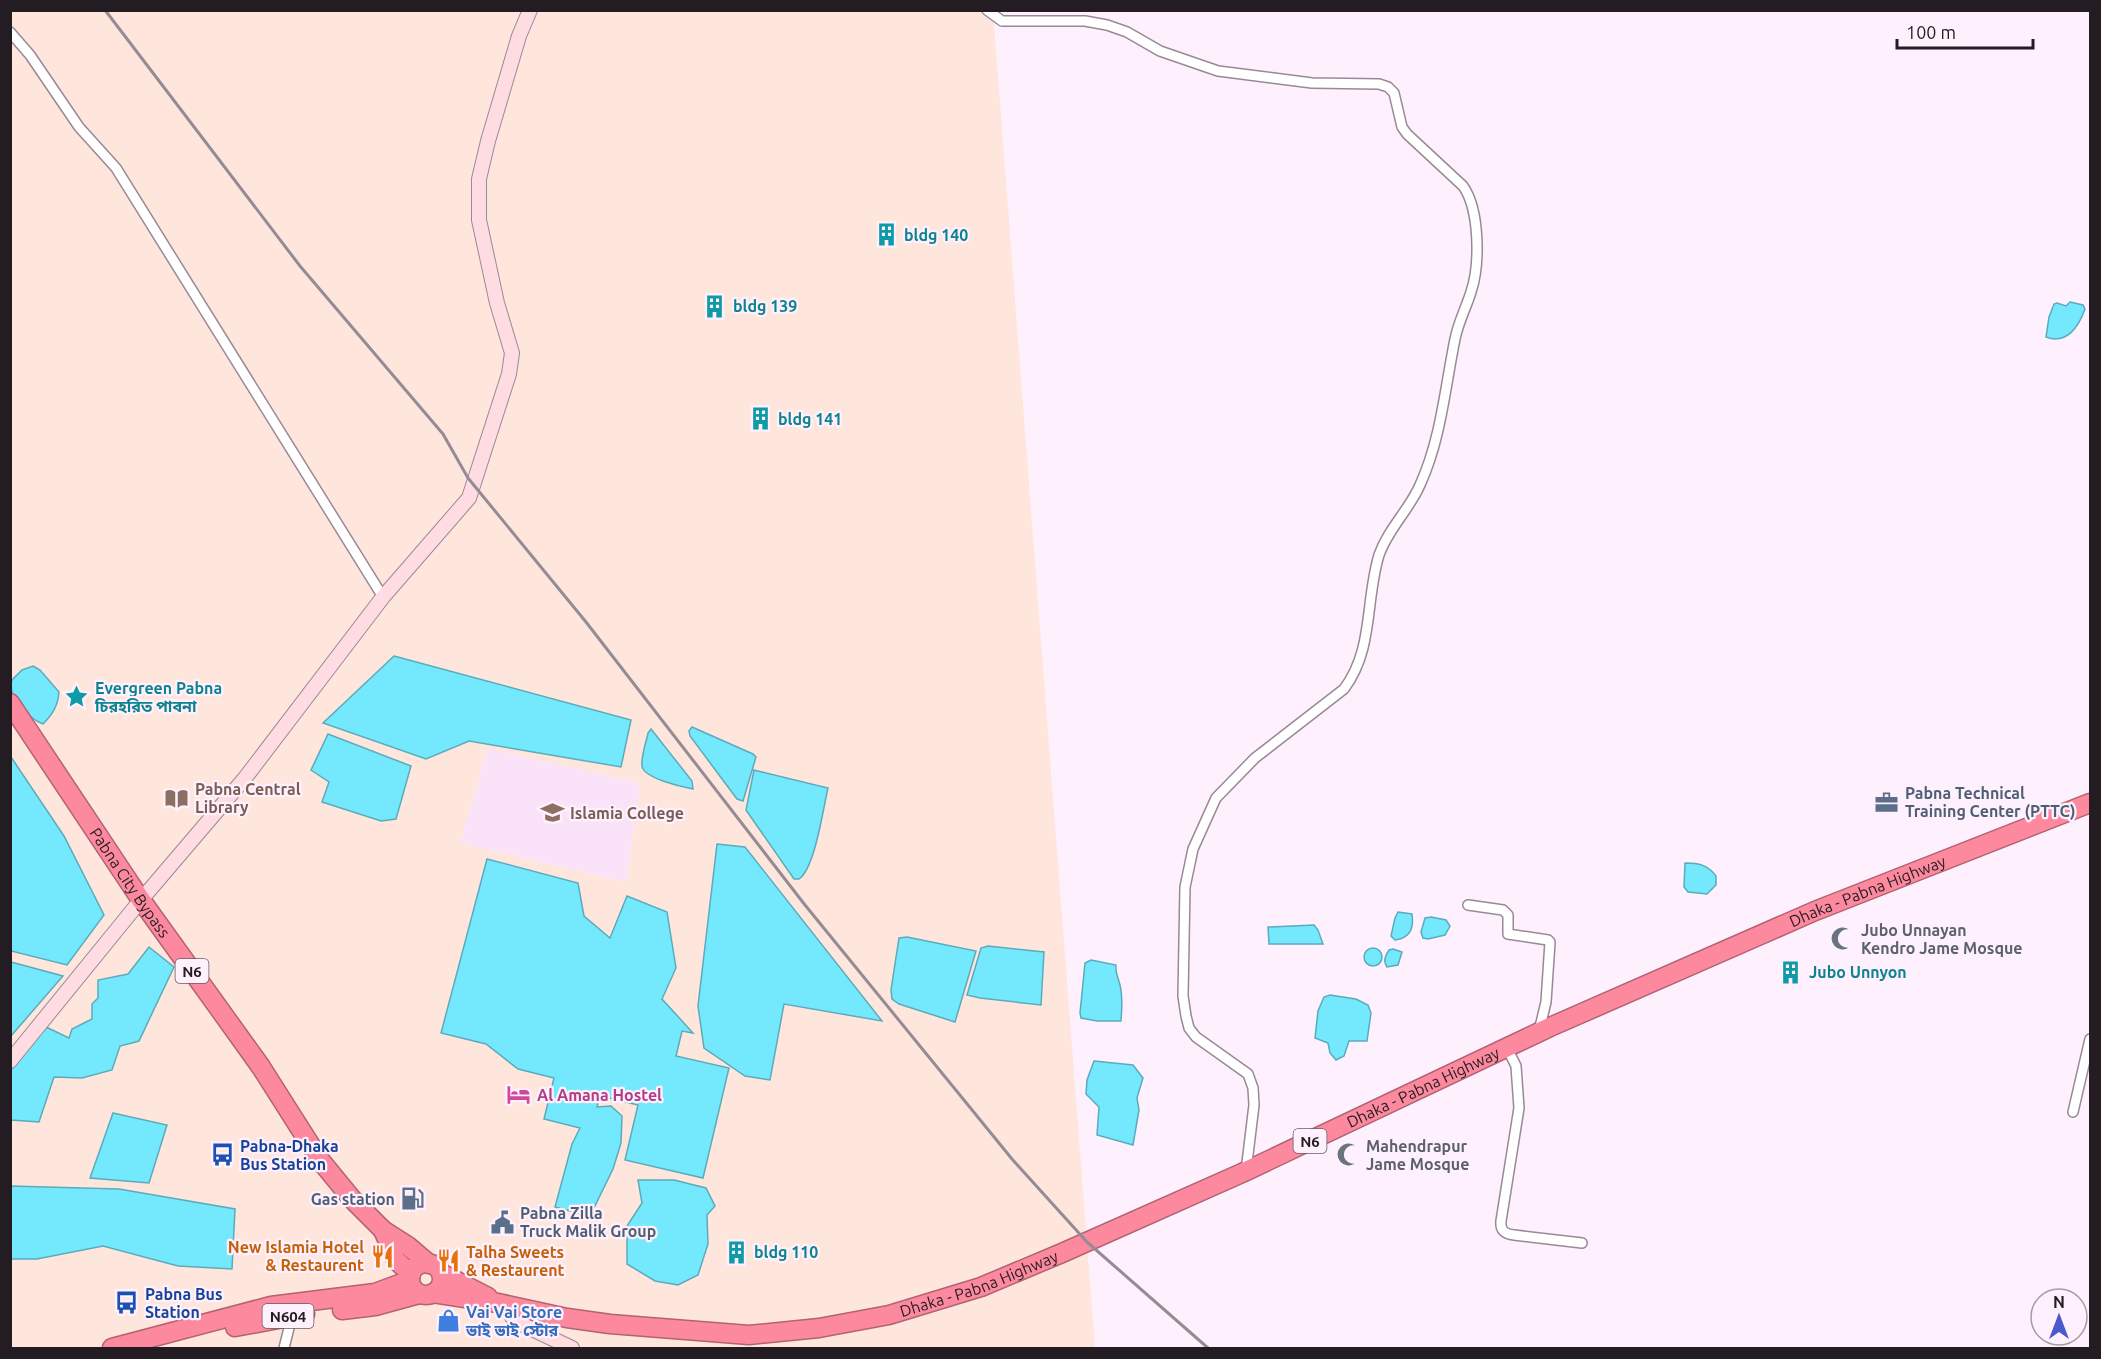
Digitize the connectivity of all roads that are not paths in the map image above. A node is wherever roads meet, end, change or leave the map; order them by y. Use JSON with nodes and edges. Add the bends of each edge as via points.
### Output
{"nodes":[{"id":1,"x":530,"y":10,"type":"edge"},
{"id":2,"x":987,"y":10,"type":"edge"},
{"id":3,"x":10,"y":32,"type":"edge"},
{"id":4,"x":383,"y":597,"type":"junction"},
{"id":5,"x":10,"y":703,"type":"edge"},
{"id":6,"x":2091,"y":803,"type":"edge"},
{"id":7,"x":141,"y":900,"type":"junction"},
{"id":8,"x":1468,"y":905,"type":"dead end"},
{"id":9,"x":1539,"y":1033,"type":"junction"},
{"id":10,"x":2091,"y":1039,"type":"edge"},
{"id":11,"x":1507,"y":1048,"type":"junction"},
{"id":12,"x":10,"y":1061,"type":"edge"},
{"id":13,"x":2073,"y":1112,"type":"dead end"},
{"id":14,"x":1246,"y":1171,"type":"junction"},
{"id":15,"x":383,"y":1230,"type":"junction"},
{"id":16,"x":1582,"y":1243,"type":"dead end"},
{"id":17,"x":435,"y":1269,"type":"junction"},
{"id":18,"x":418,"y":1285,"type":"junction"},
{"id":19,"x":375,"y":1300,"type":"junction"},
{"id":20,"x":503,"y":1304,"type":"junction"},
{"id":21,"x":292,"y":1316,"type":"junction"},
{"id":22,"x":181,"y":1336,"type":"junction"},
{"id":23,"x":748,"y":1342,"type":"edge"},
{"id":24,"x":112,"y":1348,"type":"edge"},
{"id":25,"x":160,"y":1348,"type":"edge"},
{"id":26,"x":284,"y":1348,"type":"edge"},
{"id":27,"x":572,"y":1348,"type":"edge"}],
"edges":[{"from":1,"to":4,"type":"main road","via":[[519,36],[479,179],[479,220],[512,353],[509,374],[469,498]]},
{"from":2,"to":14,"type":"street","via":[[1002,21],[1085,21],[1107,25],[1160,51],[1218,71],[1312,83],[1388,87],[1398,104],[1402,127],[1463,186],[1473,207],[1477,237],[1475,275],[1455,337],[1430,461],[1419,488],[1388,533],[1379,556],[1366,637],[1354,676],[1344,689],[1255,758],[1224,788],[1193,849],[1184,906],[1186,1016],[1196,1037],[1248,1074],[1254,1105]]},
{"from":3,"to":4,"type":"street","via":[[79,128],[116,168]]},
{"from":4,"to":7,"type":"main road","via":[[245,778]]},
{"from":5,"to":7,"type":"highway","name":"Pabna City Bypass","number":"N6"},
{"from":6,"to":9,"type":"highway","name":"Dhaka - Pabna Highway","number":"N6","via":[[1815,911]]},
{"from":7,"to":12,"type":"main road"},
{"from":7,"to":15,"type":"highway","name":"Pabna City Bypass","number":"N6","via":[[261,1067],[320,1160]]},
{"from":8,"to":9,"type":"street","via":[[1503,910],[1508,915],[1508,934],[1550,942],[1546,1002]]},
{"from":9,"to":11,"type":"highway","name":"Dhaka - Pabna Highway","number":"N6"},
{"from":10,"to":13,"type":"street"},
{"from":11,"to":14,"type":"highway","name":"Dhaka - Pabna Highway","number":"N6"},
{"from":11,"to":16,"type":"street","via":[[1516,1066],[1519,1108],[1502,1230],[1514,1235]]},
{"from":14,"to":23,"type":"highway","name":"Dhaka - Pabna Highway","number":"N6","via":[[981,1287],[889,1315]]},
{"from":15,"to":17,"type":"highway","name":"Pabna City Bypass"},
{"from":15,"to":18,"type":"highway","name":"Pabna City Bypass","via":[[396,1260]]},
{"from":17,"to":18,"type":"highway","number":"N604","via":[[418,1266]]},
{"from":17,"to":18,"type":"highway","via":[[439,1287]]},
{"from":17,"to":20,"type":"highway","name":"Dhaka - Pabna Highway"},
{"from":18,"to":19,"type":"highway","name":"Dhaka - Pabna Highway","number":"N604"},
{"from":18,"to":20,"type":"highway","name":"Dhaka - Pabna Highway","number":"N6"},
{"from":19,"to":21,"type":"highway","name":"Dhaka - Pabna Highway","number":"N604"},
{"from":19,"to":22,"type":"highway","name":"Dhaka - Pabna Highway","number":"N604","via":[[271,1306]]},
{"from":20,"to":23,"type":"highway","name":"Dhaka - Pabna Highway","number":"N6","via":[[567,1318]]},
{"from":20,"to":27,"type":"main road","via":[[517,1322]]},
{"from":21,"to":22,"type":"highway","name":"Dhaka - Pabna Highway","number":"N604"},
{"from":21,"to":26,"type":"street"},
{"from":22,"to":24,"type":"highway","name":"Dhaka - Pabna Highway","number":"N604"},
{"from":22,"to":25,"type":"highway","name":"Dhaka - Pabna Highway","number":"N604"}]}
